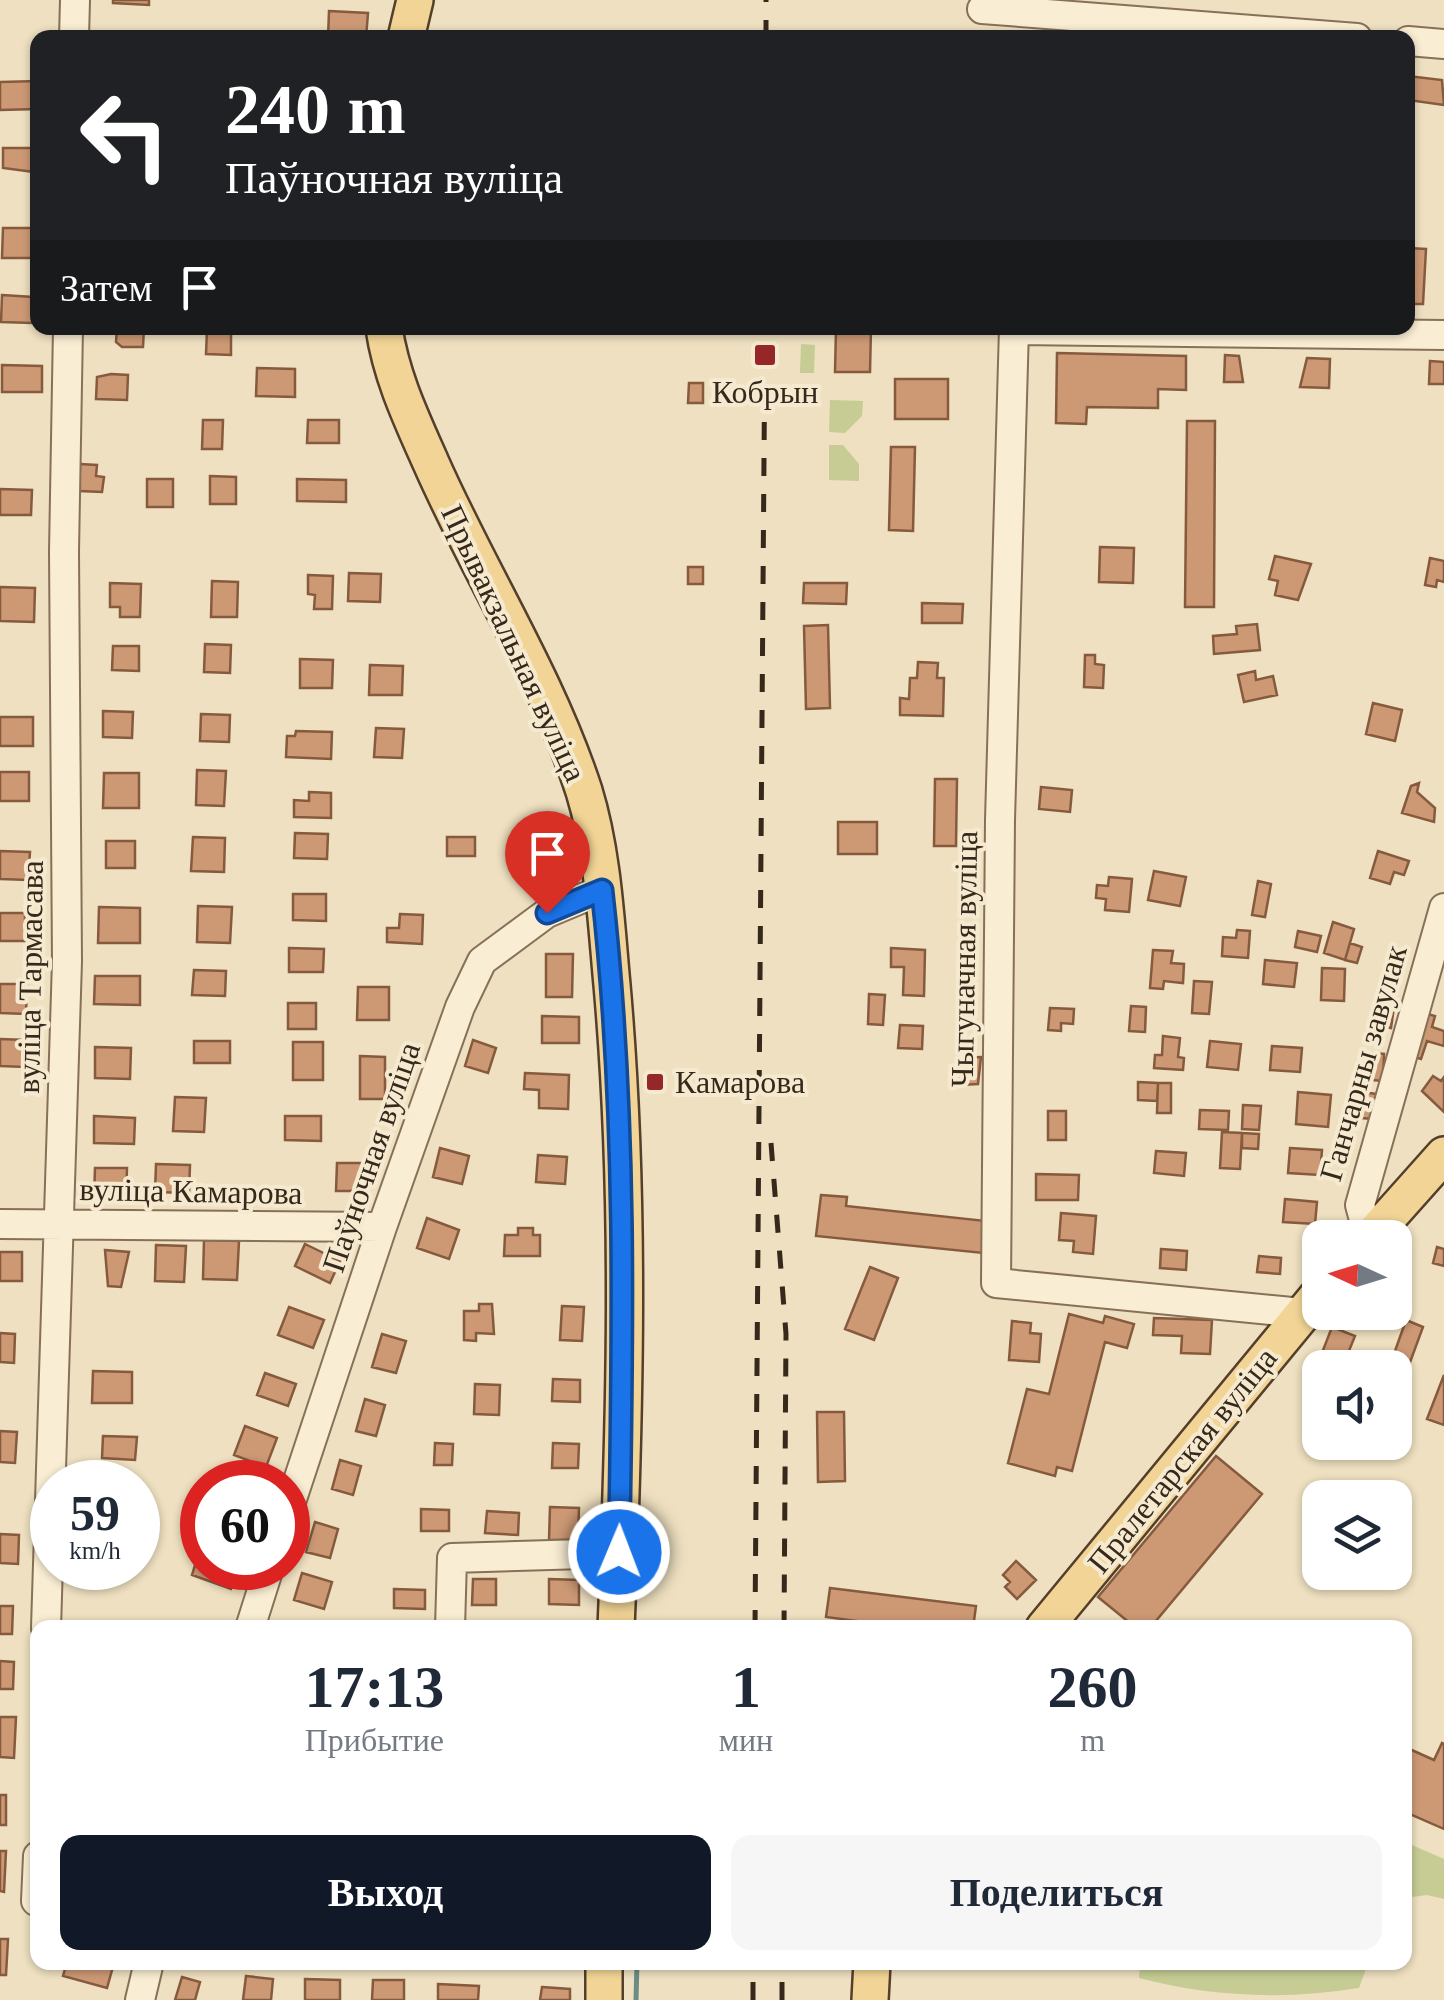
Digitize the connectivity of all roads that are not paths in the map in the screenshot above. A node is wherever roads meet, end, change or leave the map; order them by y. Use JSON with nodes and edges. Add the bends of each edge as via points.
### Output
{"nodes":[{"id":1,"x":76,"y":0,"type":"edge"},
{"id":2,"x":415,"y":0,"type":"edge"},
{"id":3,"x":981,"y":5,"type":"edge"},
{"id":4,"x":74,"y":30,"type":"edge"},
{"id":5,"x":408,"y":30,"type":"edge"},
{"id":6,"x":986,"y":30,"type":"edge"},
{"id":7,"x":1266,"y":30,"type":"edge"},
{"id":8,"x":1415,"y":42,"type":"edge"},
{"id":9,"x":1444,"y":44,"type":"edge"},
{"id":10,"x":68,"y":335,"type":"edge"},
{"id":11,"x":386,"y":335,"type":"edge"},
{"id":12,"x":1014,"y":335,"type":"edge"},
{"id":13,"x":1415,"y":335,"type":"edge"},
{"id":14,"x":1444,"y":335,"type":"edge"},
{"id":15,"x":602,"y":890,"type":"junction"},
{"id":16,"x":1444,"y":908,"type":"edge"},
{"id":17,"x":1444,"y":1155,"type":"edge"},
{"id":18,"x":1365,"y":1220,"type":"edge"},
{"id":19,"x":1386,"y":1220,"type":"edge"},
{"id":20,"x":0,"y":1224,"type":"edge"},
{"id":21,"x":61,"y":1224,"type":"junction"},
{"id":22,"x":382,"y":1227,"type":"junction"},
{"id":23,"x":1302,"y":1302,"type":"edge"},
{"id":24,"x":1302,"y":1314,"type":"edge"},
{"id":25,"x":305,"y":1460,"type":"edge"},
{"id":26,"x":619,"y":1552,"type":"junction"},
{"id":27,"x":262,"y":1590,"type":"edge"},
{"id":28,"x":46,"y":1620,"type":"edge"},
{"id":29,"x":253,"y":1620,"type":"edge"},
{"id":30,"x":450,"y":1620,"type":"edge"},
{"id":31,"x":616,"y":1620,"type":"edge"},
{"id":32,"x":1051,"y":1620,"type":"edge"},
{"id":33,"x":148,"y":1970,"type":"edge"},
{"id":34,"x":604,"y":1970,"type":"edge"},
{"id":35,"x":872,"y":1970,"type":"edge"},
{"id":36,"x":140,"y":2000,"type":"edge"},
{"id":37,"x":604,"y":2000,"type":"edge"},
{"id":38,"x":870,"y":2000,"type":"edge"}],
"edges":[{"from":1,"to":4,"type":"street"},
{"from":2,"to":5,"type":"main road"},
{"from":3,"to":6,"type":"street"},
{"from":3,"to":7,"type":"street"},
{"from":8,"to":9,"type":"street"},
{"from":10,"to":21,"type":"street","name":"вуліца Тармасава"},
{"from":11,"to":15,"type":"main road","name":"Прывакзальная вуліца","via":[[408,410],[584,792]]},
{"from":12,"to":23,"type":"street","name":"Чыгуначная вуліца","via":[[996,1283]]},
{"from":13,"to":14,"type":"street"},
{"from":15,"to":22,"type":"street","name":"Паўночная вуліца","via":[[547,913],[482,961]]},
{"from":15,"to":26,"type":"main road","name":"Прывакзальная вуліца","via":[[621,1156]]},
{"from":16,"to":18,"type":"street","name":"Ганчарны завулак","via":[[1360,1205]]},
{"from":17,"to":19,"type":"main road"},
{"from":20,"to":21,"type":"street","name":"вуліца Камарова"},
{"from":21,"to":22,"type":"street","name":"вуліца Камарова"},
{"from":21,"to":28,"type":"street","name":"вуліца Тармасава"},
{"from":22,"to":25,"type":"street","name":"Паўночная вуліца"},
{"from":24,"to":32,"type":"main road","name":"Пралетарская вуліца"},
{"from":26,"to":30,"type":"street","via":[[452,1558]]},
{"from":26,"to":31,"type":"main road","name":"Прывакзальная вуліца"},
{"from":27,"to":29,"type":"street"},
{"from":33,"to":36,"type":"street"},
{"from":34,"to":37,"type":"main road"},
{"from":35,"to":38,"type":"main road"}]}
